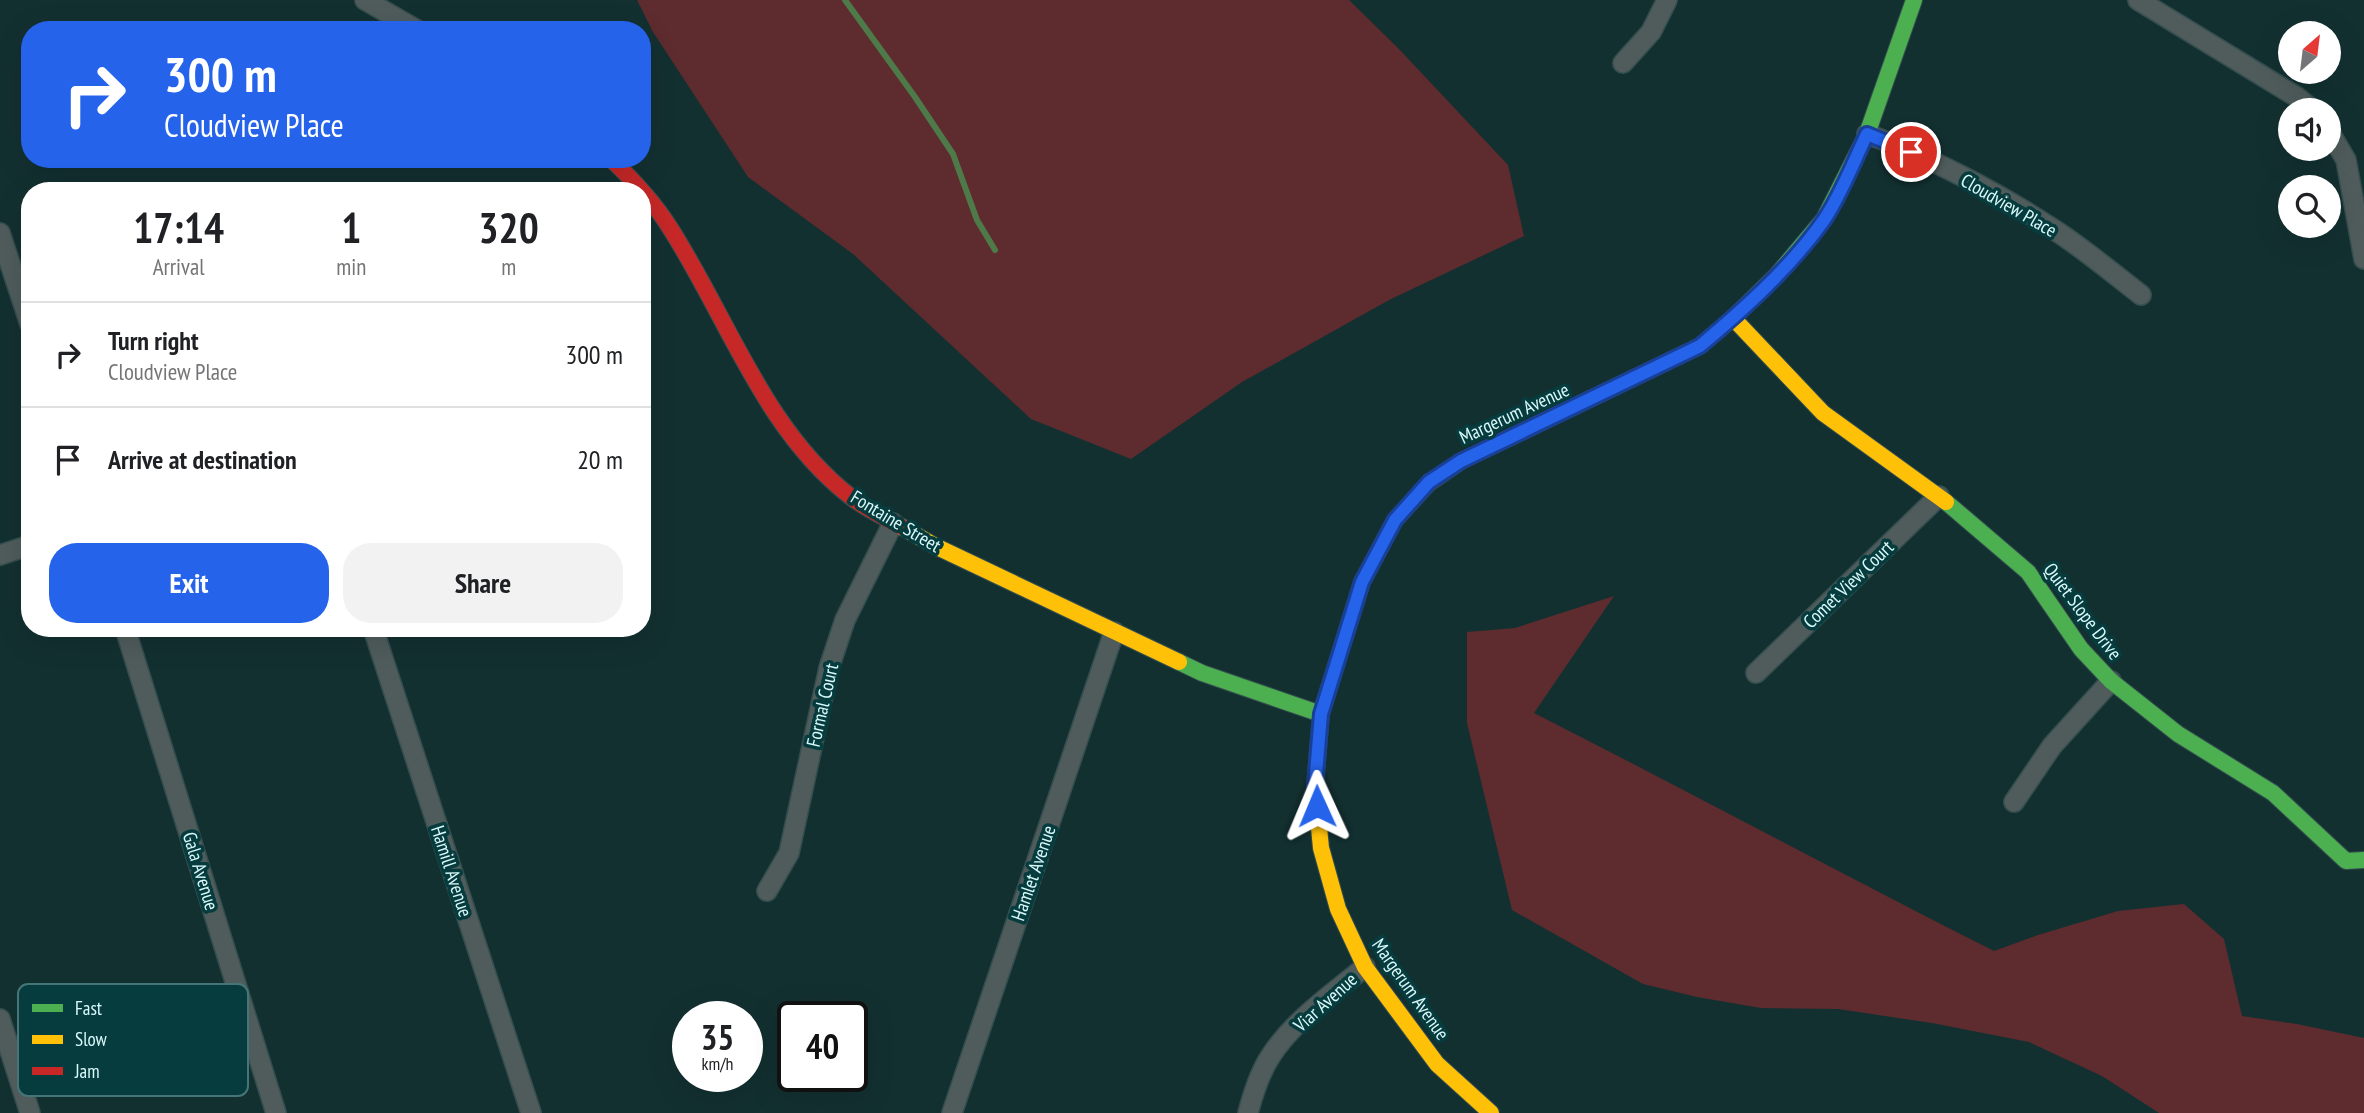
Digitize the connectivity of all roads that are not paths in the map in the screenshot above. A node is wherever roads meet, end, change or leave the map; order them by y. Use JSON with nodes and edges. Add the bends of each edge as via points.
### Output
{"nodes":[{"id":1,"x":365,"y":0,"type":"edge"},
{"id":2,"x":1667,"y":0,"type":"edge"},
{"id":3,"x":1914,"y":0,"type":"edge"},
{"id":4,"x":2138,"y":0,"type":"edge"},
{"id":5,"x":401,"y":21,"type":"edge"},
{"id":6,"x":1623,"y":63,"type":"dead end"},
{"id":7,"x":2298,"y":98,"type":"edge"},
{"id":8,"x":1867,"y":134,"type":"junction"},
{"id":9,"x":2341,"y":151,"type":"edge"},
{"id":10,"x":620,"y":168,"type":"edge"},
{"id":11,"x":635,"y":182,"type":"edge"},
{"id":12,"x":651,"y":201,"type":"edge"},
{"id":13,"x":0,"y":233,"type":"edge"},
{"id":14,"x":2364,"y":259,"type":"edge"},
{"id":15,"x":2141,"y":295,"type":"dead end"},
{"id":16,"x":21,"y":297,"type":"edge"},
{"id":17,"x":1733,"y":318,"type":"junction"},
{"id":18,"x":1940,"y":496,"type":"junction"},
{"id":19,"x":893,"y":523,"type":"junction"},
{"id":20,"x":21,"y":548,"type":"edge"},
{"id":21,"x":0,"y":555,"type":"edge"},
{"id":22,"x":1114,"y":632,"type":"junction"},
{"id":23,"x":128,"y":637,"type":"edge"},
{"id":24,"x":376,"y":637,"type":"edge"},
{"id":25,"x":1756,"y":673,"type":"dead end"},
{"id":26,"x":2110,"y":681,"type":"junction"},
{"id":27,"x":1321,"y":714,"type":"junction"},
{"id":28,"x":2014,"y":802,"type":"dead end"},
{"id":29,"x":2364,"y":860,"type":"edge"},
{"id":30,"x":767,"y":891,"type":"dead end"},
{"id":31,"x":1365,"y":967,"type":"junction"},
{"id":32,"x":236,"y":984,"type":"edge"},
{"id":33,"x":0,"y":1019,"type":"edge"},
{"id":34,"x":248,"y":1023,"type":"edge"},
{"id":35,"x":18,"y":1075,"type":"edge"},
{"id":36,"x":25,"y":1096,"type":"edge"},
{"id":37,"x":30,"y":1113,"type":"edge"},
{"id":38,"x":276,"y":1113,"type":"edge"},
{"id":39,"x":531,"y":1113,"type":"edge"},
{"id":40,"x":952,"y":1113,"type":"edge"},
{"id":41,"x":1248,"y":1113,"type":"edge"},
{"id":42,"x":1491,"y":1113,"type":"edge"}],
"edges":[{"from":1,"to":5,"type":"street"},
{"from":2,"to":6,"type":"street","via":[[1651,32]]},
{"from":3,"to":8,"type":"street","name":"Margerum Avenue"},
{"from":4,"to":7,"type":"street"},
{"from":8,"to":15,"type":"street","name":"Cloudview Place","via":[[1970,181],[2050,227]]},
{"from":8,"to":17,"type":"street","name":"Margerum Avenue","via":[[1824,219]]},
{"from":9,"to":14,"type":"street"},
{"from":10,"to":11,"type":"street","name":"Fontaine Street"},
{"from":12,"to":19,"type":"street","name":"Fontaine Street","via":[[670,226],[776,414],[808,456],[852,498]]},
{"from":13,"to":16,"type":"street"},
{"from":17,"to":18,"type":"street","name":"Quiet Slope Drive","via":[[1822,413]]},
{"from":17,"to":27,"type":"street","name":"Margerum Avenue","via":[[1700,346],[1461,461],[1429,482],[1395,520],[1362,582]]},
{"from":18,"to":25,"type":"street","name":"Comet View Court"},
{"from":18,"to":26,"type":"street","name":"Quiet Slope Drive","via":[[2028,572],[2081,649]]},
{"from":19,"to":22,"type":"street","name":"Fontaine Street"},
{"from":19,"to":30,"type":"street","name":"Formal Court","via":[[845,620],[829,668],[789,853]]},
{"from":20,"to":21,"type":"street"},
{"from":22,"to":27,"type":"street","name":"Fontaine Street","via":[[1202,673]]},
{"from":22,"to":40,"type":"street","name":"Hamlet Avenue"},
{"from":23,"to":32,"type":"street","name":"Gala Avenue"},
{"from":24,"to":39,"type":"street","name":"Hamill Avenue"},
{"from":26,"to":28,"type":"street","via":[[2052,746]]},
{"from":26,"to":29,"type":"street","name":"Quiet Slope Drive","via":[[2178,734],[2273,793],[2346,860]]},
{"from":27,"to":31,"type":"street","name":"Margerum Avenue","via":[[1315,786],[1321,848],[1338,909]]},
{"from":31,"to":41,"type":"street","name":"Viar Avenue","via":[[1309,1012],[1270,1057]]},
{"from":31,"to":42,"type":"street","name":"Margerum Avenue","via":[[1437,1064]]},
{"from":33,"to":35,"type":"street"},
{"from":34,"to":38,"type":"street","name":"Gala Avenue"},
{"from":36,"to":37,"type":"street"}]}
